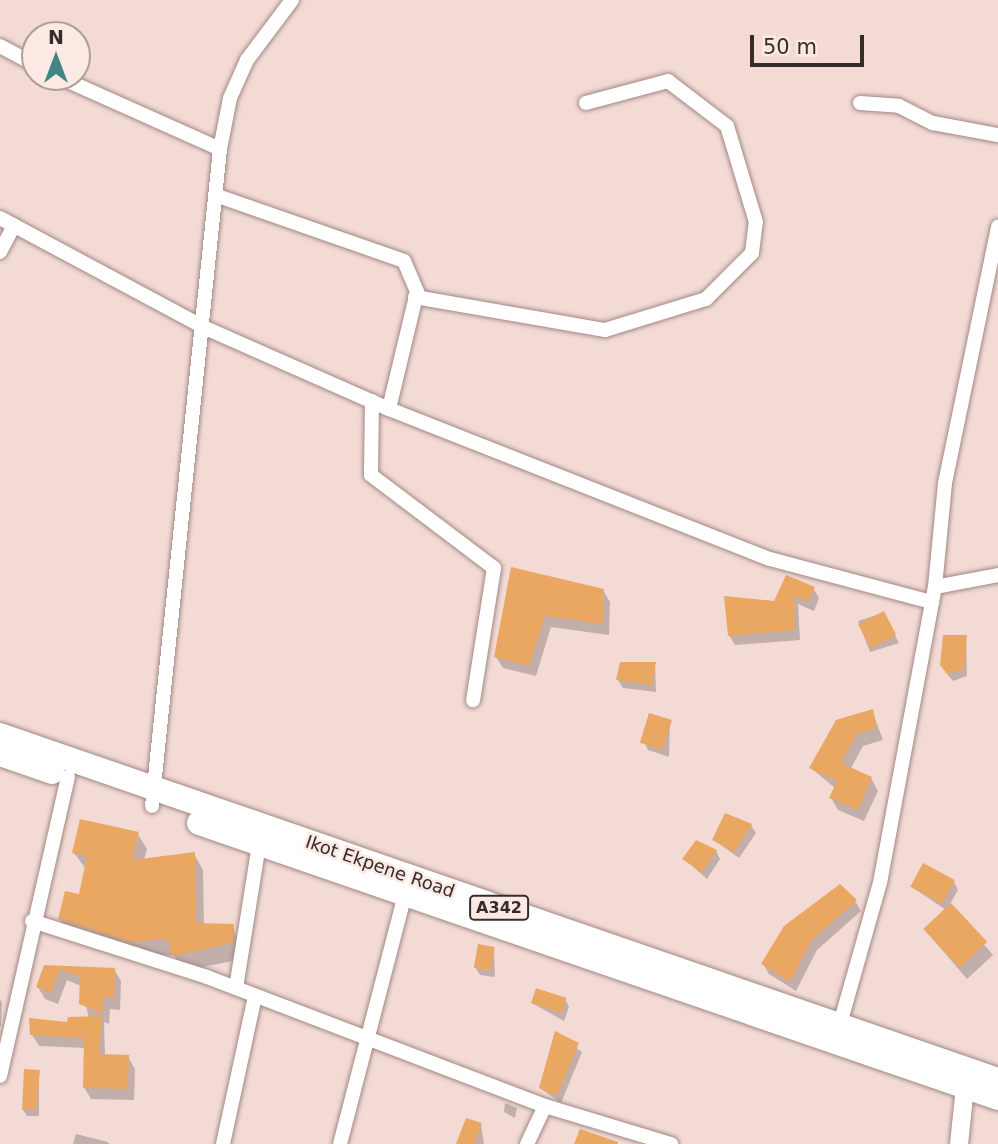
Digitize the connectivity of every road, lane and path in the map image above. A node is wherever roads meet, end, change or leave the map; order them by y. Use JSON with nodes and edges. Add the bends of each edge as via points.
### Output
{"nodes":[{"id":1,"x":292,"y":0,"type":"edge"},
{"id":2,"x":0,"y":46,"type":"edge"},
{"id":3,"x":21,"y":57,"type":"edge"},
{"id":4,"x":90,"y":91,"type":"edge"},
{"id":5,"x":586,"y":103,"type":"dead end"},
{"id":6,"x":860,"y":103,"type":"dead end"},
{"id":7,"x":998,"y":135,"type":"edge"},
{"id":8,"x":220,"y":149,"type":"junction"},
{"id":9,"x":215,"y":195,"type":"junction"},
{"id":10,"x":0,"y":218,"type":"edge"},
{"id":11,"x":14,"y":226,"type":"junction"},
{"id":12,"x":998,"y":226,"type":"edge"},
{"id":13,"x":0,"y":252,"type":"edge"},
{"id":14,"x":415,"y":298,"type":"junction"},
{"id":15,"x":203,"y":327,"type":"junction"},
{"id":16,"x":372,"y":401,"type":"junction"},
{"id":17,"x":389,"y":409,"type":"junction"},
{"id":18,"x":998,"y":575,"type":"edge"},
{"id":19,"x":933,"y":594,"type":"junction"},
{"id":20,"x":473,"y":700,"type":"dead end"},
{"id":21,"x":0,"y":735,"type":"edge"},
{"id":22,"x":0,"y":754,"type":"edge"},
{"id":23,"x":68,"y":777,"type":"junction"},
{"id":24,"x":153,"y":797,"type":"junction"},
{"id":25,"x":261,"y":835,"type":"junction"},
{"id":26,"x":405,"y":894,"type":"junction"},
{"id":27,"x":32,"y":921,"type":"junction"},
{"id":28,"x":236,"y":988,"type":"junction"},
{"id":29,"x":255,"y":996,"type":"junction"},
{"id":30,"x":837,"y":1035,"type":"junction"},
{"id":31,"x":370,"y":1041,"type":"junction"},
{"id":32,"x":0,"y":1076,"type":"edge"},
{"id":33,"x":998,"y":1080,"type":"edge"},
{"id":34,"x":965,"y":1087,"type":"junction"},
{"id":35,"x":998,"y":1098,"type":"edge"},
{"id":36,"x":545,"y":1106,"type":"junction"},
{"id":37,"x":223,"y":1144,"type":"edge"},
{"id":38,"x":340,"y":1144,"type":"edge"},
{"id":39,"x":527,"y":1144,"type":"edge"},
{"id":40,"x":671,"y":1144,"type":"edge"},
{"id":41,"x":959,"y":1144,"type":"edge"}],
"edges":[{"from":1,"to":8,"type":"street","via":[[247,60],[230,98]]},
{"from":2,"to":3,"type":"street"},
{"from":4,"to":8,"type":"street"},
{"from":5,"to":14,"type":"street","via":[[668,81],[727,126],[756,222],[752,253],[706,299],[605,330]]},
{"from":6,"to":7,"type":"street","via":[[899,106],[933,123]]},
{"from":8,"to":9,"type":"street"},
{"from":9,"to":14,"type":"street","via":[[404,261]]},
{"from":9,"to":15,"type":"street"},
{"from":10,"to":11,"type":"street"},
{"from":11,"to":13,"type":"street"},
{"from":11,"to":15,"type":"street"},
{"from":12,"to":19,"type":"street","via":[[945,484]]},
{"from":14,"to":17,"type":"street"},
{"from":15,"to":16,"type":"street"},
{"from":15,"to":24,"type":"street"},
{"from":16,"to":17,"type":"street"},
{"from":16,"to":20,"type":"street","via":[[371,475],[494,568]]},
{"from":17,"to":19,"type":"street","via":[[770,559]]},
{"from":18,"to":19,"type":"street"},
{"from":19,"to":30,"type":"street","via":[[880,883]]},
{"from":21,"to":24,"type":"highway","name":"Ikot Ekpene Road","number":"A342"},
{"from":22,"to":23,"type":"highway","name":"Ikot Ekpene Road","number":"A342"},
{"from":23,"to":24,"type":"highway","name":"Ikot Ekpene Road","number":"A342"},
{"from":23,"to":27,"type":"street"},
{"from":24,"to":25,"type":"highway","name":"Ikot Ekpene Road","number":"A342"},
{"from":25,"to":26,"type":"highway","name":"Ikot Ekpene Road","number":"A342"},
{"from":25,"to":28,"type":"street"},
{"from":25,"to":30,"type":"highway","name":"Ikot Ekpene Road","number":"A342"},
{"from":26,"to":30,"type":"highway","name":"Ikot Ekpene Road","number":"A342"},
{"from":26,"to":31,"type":"street"},
{"from":27,"to":28,"type":"street"},
{"from":27,"to":32,"type":"street"},
{"from":28,"to":29,"type":"street"},
{"from":29,"to":31,"type":"street"},
{"from":29,"to":37,"type":"street"},
{"from":30,"to":33,"type":"highway","name":"Ikot Ekpene Road","number":"A342"},
{"from":30,"to":34,"type":"highway","name":"Ikot Ekpene Road","number":"A342"},
{"from":31,"to":36,"type":"street"},
{"from":31,"to":38,"type":"street"},
{"from":34,"to":35,"type":"highway","name":"Ikot Ekpene Road","number":"A342"},
{"from":34,"to":41,"type":"street"},
{"from":36,"to":39,"type":"street"},
{"from":36,"to":40,"type":"street"}]}
